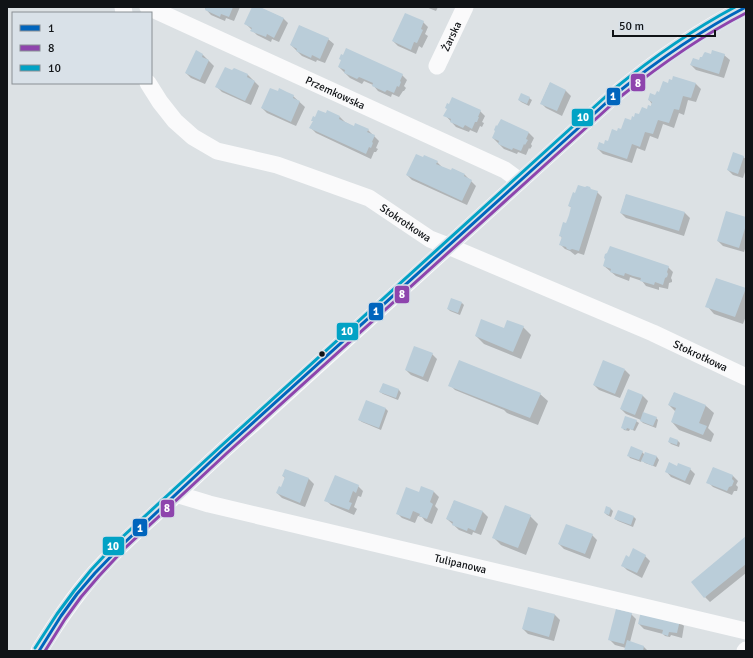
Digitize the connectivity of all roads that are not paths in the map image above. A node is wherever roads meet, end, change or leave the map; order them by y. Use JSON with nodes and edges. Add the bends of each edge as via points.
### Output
{"nodes":[{"id":1,"x":148,"y":7,"type":"edge"},
{"id":2,"x":465,"y":7,"type":"edge"},
{"id":3,"x":746,"y":7,"type":"edge"},
{"id":4,"x":438,"y":66,"type":"dead end"},
{"id":5,"x":149,"y":84,"type":"edge"},
{"id":6,"x":520,"y":181,"type":"junction"},
{"id":7,"x":448,"y":246,"type":"junction"},
{"id":8,"x":746,"y":376,"type":"edge"},
{"id":9,"x":176,"y":494,"type":"junction"},
{"id":10,"x":746,"y":631,"type":"edge"},
{"id":11,"x":39,"y":651,"type":"edge"}],
"edges":[{"from":1,"to":6,"type":"street","name":"Przemkowska","via":[[505,170]]},
{"from":2,"to":4,"type":"street","name":"Żarska"},
{"from":3,"to":6,"type":"street","via":[[658,60],[617,93]]},
{"from":5,"to":7,"type":"street","name":"Stokrotkowa","via":[[175,121],[193,137],[217,151],[277,165],[369,198],[430,239]]},
{"from":6,"to":7,"type":"street"},
{"from":7,"to":8,"type":"street","name":"Stokrotkowa","via":[[654,333]]},
{"from":7,"to":9,"type":"street"},
{"from":9,"to":10,"type":"street","name":"Tulipanowa","via":[[209,504]]},
{"from":9,"to":11,"type":"street","via":[[95,573],[60,618]]}]}
